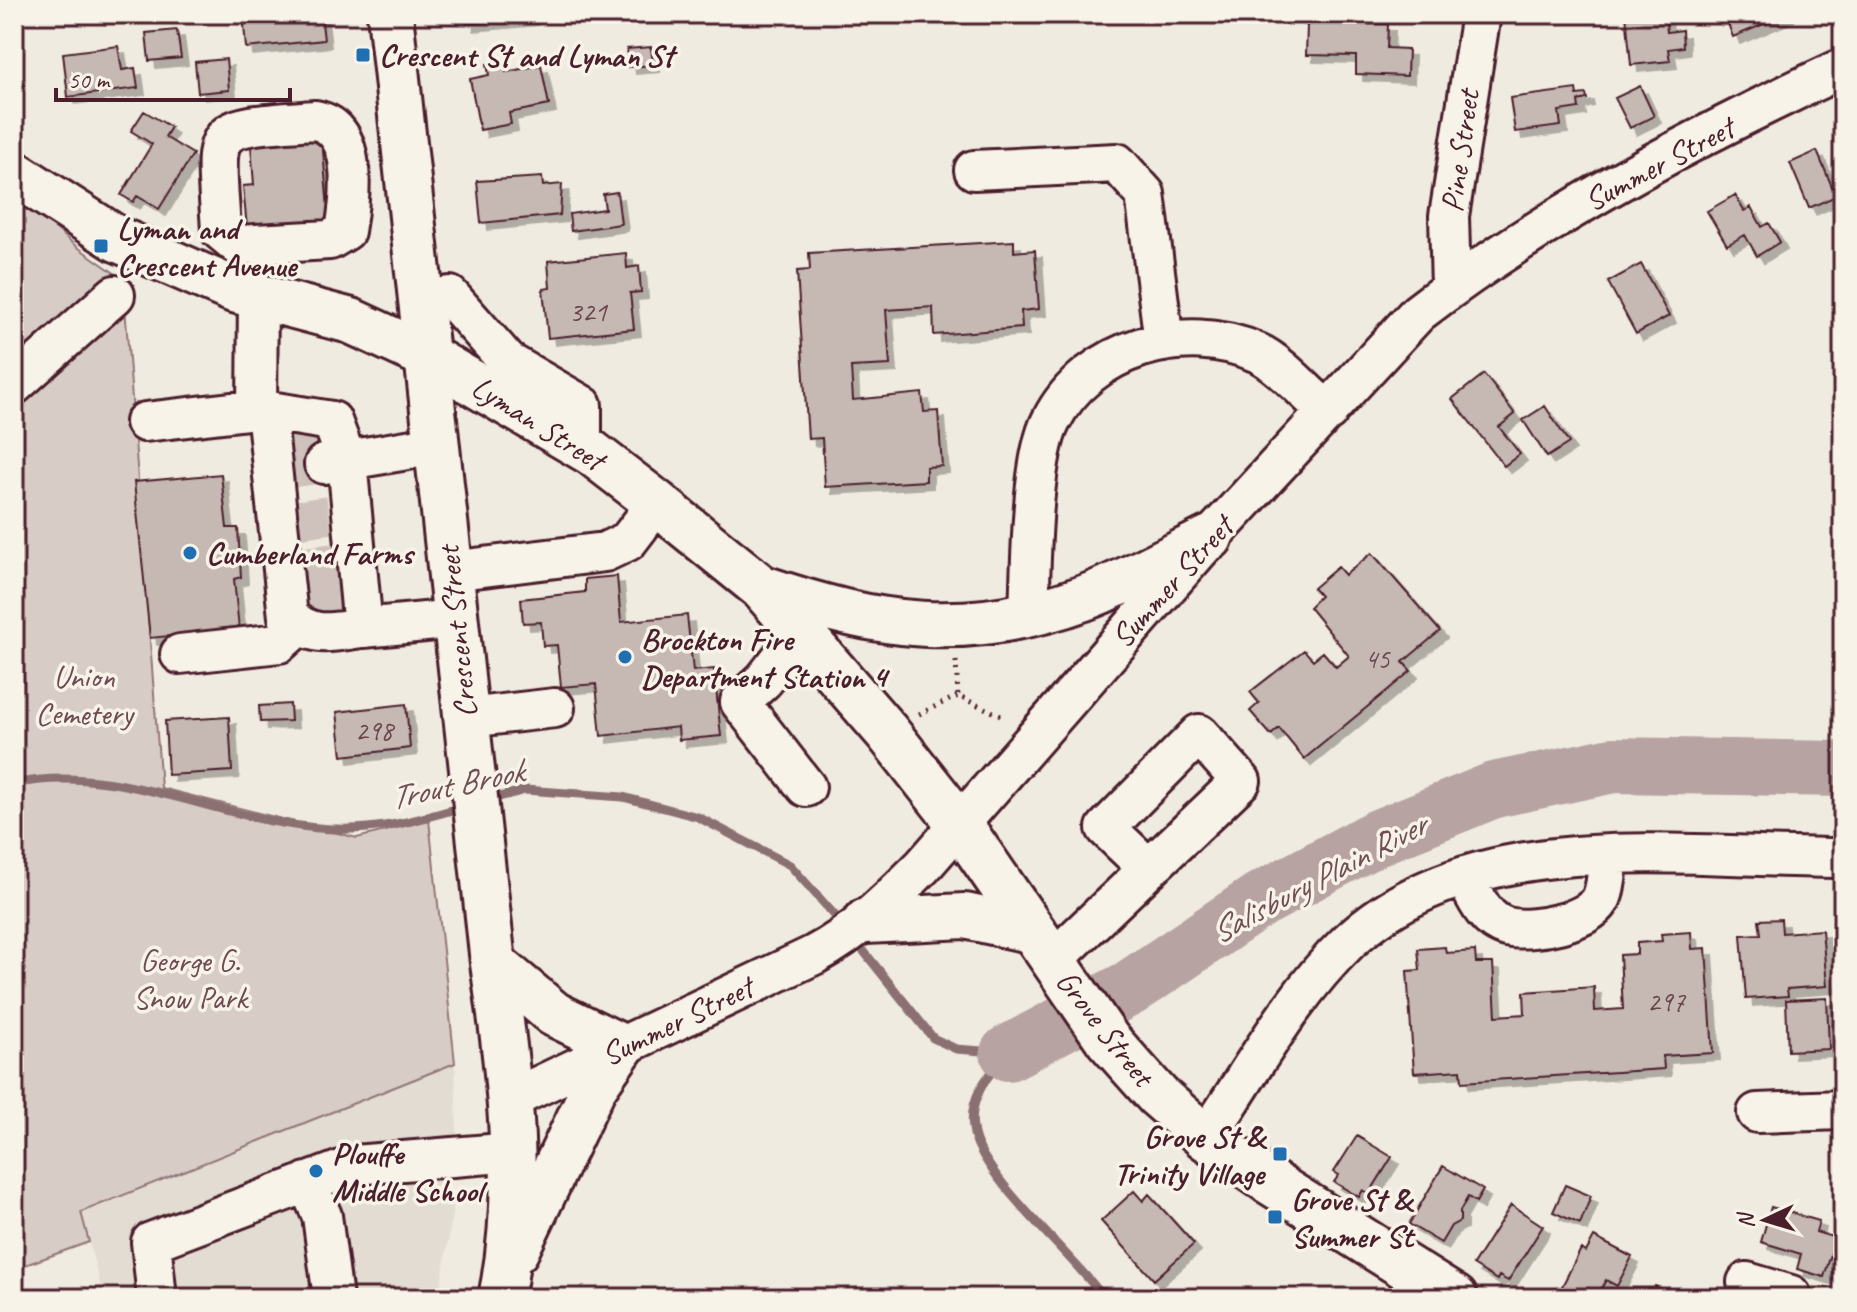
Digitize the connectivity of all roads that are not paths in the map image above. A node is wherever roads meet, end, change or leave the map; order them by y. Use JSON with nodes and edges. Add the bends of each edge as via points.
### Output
{"nodes":[{"id":1,"x":390,"y":14,"type":"edge"},
{"id":2,"x":1481,"y":14,"type":"edge"},
{"id":3,"x":1843,"y":68,"type":"edge"},
{"id":4,"x":406,"y":160,"type":"junction"},
{"id":5,"x":348,"y":168,"type":"junction"},
{"id":6,"x":974,"y":170,"type":"dead end"},
{"id":7,"x":14,"y":173,"type":"edge"},
{"id":8,"x":238,"y":245,"type":"junction"},
{"id":9,"x":1451,"y":288,"type":"junction"},
{"id":10,"x":242,"y":291,"type":"junction"},
{"id":11,"x":115,"y":295,"type":"dead end"},
{"id":12,"x":421,"y":301,"type":"junction"},
{"id":13,"x":1164,"y":342,"type":"junction"},
{"id":14,"x":427,"y":356,"type":"junction"},
{"id":15,"x":14,"y":385,"type":"edge"},
{"id":16,"x":1328,"y":412,"type":"junction"},
{"id":17,"x":145,"y":422,"type":"dead end"},
{"id":18,"x":297,"y":443,"type":"junction"},
{"id":19,"x":437,"y":445,"type":"junction"},
{"id":20,"x":582,"y":447,"type":"junction"},
{"id":21,"x":657,"y":503,"type":"junction"},
{"id":22,"x":313,"y":517,"type":"junction"},
{"id":23,"x":1210,"y":538,"type":"junction"},
{"id":24,"x":450,"y":571,"type":"junction"},
{"id":25,"x":317,"y":584,"type":"junction"},
{"id":26,"x":762,"y":588,"type":"junction"},
{"id":27,"x":1029,"y":615,"type":"junction"},
{"id":28,"x":456,"y":619,"type":"junction"},
{"id":29,"x":363,"y":628,"type":"junction"},
{"id":30,"x":801,"y":633,"type":"junction"},
{"id":31,"x":180,"y":654,"type":"dead end"},
{"id":32,"x":555,"y":708,"type":"dead end"},
{"id":33,"x":469,"y":739,"type":"junction"},
{"id":34,"x":806,"y":787,"type":"dead end"},
{"id":35,"x":958,"y":822,"type":"junction"},
{"id":36,"x":1609,"y":855,"type":"junction"},
{"id":37,"x":1843,"y":858,"type":"edge"},
{"id":38,"x":1149,"y":869,"type":"dead end"},
{"id":39,"x":1465,"y":877,"type":"junction"},
{"id":40,"x":866,"y":921,"type":"junction"},
{"id":41,"x":1048,"y":956,"type":"junction"},
{"id":42,"x":493,"y":963,"type":"junction"},
{"id":43,"x":622,"y":1047,"type":"junction"},
{"id":44,"x":511,"y":1099,"type":"junction"},
{"id":45,"x":1843,"y":1110,"type":"edge"},
{"id":46,"x":1757,"y":1113,"type":"dead end"},
{"id":47,"x":1206,"y":1138,"type":"junction"},
{"id":48,"x":514,"y":1152,"type":"junction"},
{"id":49,"x":307,"y":1182,"type":"junction"},
{"id":50,"x":1747,"y":1282,"type":"dead end"},
{"id":51,"x":504,"y":1285,"type":"edge"},
{"id":52,"x":157,"y":1298,"type":"edge"},
{"id":53,"x":333,"y":1298,"type":"edge"},
{"id":54,"x":1455,"y":1298,"type":"edge"},
{"id":55,"x":1790,"y":1298,"type":"edge"}],
"edges":[{"from":1,"to":4,"type":"main road","name":"Crescent Street"},
{"from":2,"to":9,"type":"street","name":"Pine Street","via":[[1449,216]]},
{"from":3,"to":9,"type":"street","name":"Summer Street","via":[[1582,205]]},
{"from":4,"to":5,"type":"street"},
{"from":4,"to":12,"type":"main road","name":"Crescent Street"},
{"from":5,"to":8,"type":"street","via":[[345,231],[330,240]]},
{"from":5,"to":8,"type":"street","via":[[339,132],[330,123],[246,125],[227,131],[216,148],[221,231]]},
{"from":6,"to":13,"type":"street","via":[[1117,163],[1145,194]]},
{"from":7,"to":10,"type":"main road","name":"Lyman Street","via":[[117,239]]},
{"from":8,"to":10,"type":"street"},
{"from":9,"to":16,"type":"street","name":"Summer Street","via":[[1386,344]]},
{"from":10,"to":14,"type":"main road","name":"Lyman Street","via":[[351,321]]},
{"from":10,"to":18,"type":"street"},
{"from":11,"to":15,"type":"street"},
{"from":12,"to":14,"type":"main road","name":"Crescent Street"},
{"from":12,"to":20,"type":"street","via":[[450,296],[508,362],[582,405]]},
{"from":13,"to":16,"type":"street","via":[[1190,337],[1259,353]]},
{"from":13,"to":27,"type":"street","via":[[1135,347],[1083,379],[1051,420],[1037,474]]},
{"from":14,"to":19,"type":"main road","name":"Crescent Street"},
{"from":14,"to":20,"type":"main road","name":"Lyman Street"},
{"from":16,"to":23,"type":"street","name":"Summer Street"},
{"from":17,"to":18,"type":"street"},
{"from":18,"to":19,"type":"street"},
{"from":18,"to":22,"type":"street"},
{"from":18,"to":22,"type":"street"},
{"from":19,"to":24,"type":"main road","name":"Crescent Street"},
{"from":20,"to":21,"type":"main road","name":"Lyman Street"},
{"from":21,"to":24,"type":"street","via":[[628,541],[605,552]]},
{"from":21,"to":26,"type":"main road","name":"Lyman Street"},
{"from":22,"to":25,"type":"street"},
{"from":22,"to":25,"type":"street"},
{"from":23,"to":27,"type":"main road","via":[[1085,598]]},
{"from":23,"to":35,"type":"street","name":"Summer Street"},
{"from":24,"to":28,"type":"main road","name":"Crescent Street"},
{"from":25,"to":29,"type":"street"},
{"from":25,"to":29,"type":"street","via":[[317,634]]},
{"from":25,"to":31,"type":"street","via":[[279,643]]},
{"from":26,"to":27,"type":"main road","via":[[828,610],[923,626],[975,626]]},
{"from":26,"to":30,"type":"main road","name":"Lyman Street"},
{"from":28,"to":29,"type":"street"},
{"from":28,"to":33,"type":"main road","name":"Crescent Street"},
{"from":30,"to":34,"type":"street","via":[[740,702]]},
{"from":30,"to":35,"type":"main road","name":"Lyman Street"},
{"from":32,"to":33,"type":"street"},
{"from":33,"to":42,"type":"main road","name":"Crescent Street"},
{"from":35,"to":40,"type":"street","name":"Summer Street","via":[[923,866]]},
{"from":35,"to":41,"type":"main road","name":"Grove Street"},
{"from":36,"to":37,"type":"street"},
{"from":36,"to":39,"type":"street","via":[[1543,858]]},
{"from":36,"to":39,"type":"street","via":[[1601,899],[1588,915],[1558,924],[1507,927],[1482,910]]},
{"from":38,"to":41,"type":"street"},
{"from":39,"to":47,"type":"street","via":[[1397,907],[1348,942],[1302,995]]},
{"from":40,"to":41,"type":"main road","via":[[965,916]]},
{"from":40,"to":43,"type":"street","name":"Summer Street","via":[[814,955]]},
{"from":41,"to":47,"type":"main road","name":"Grove Street","via":[[1108,1040],[1158,1096]]},
{"from":42,"to":43,"type":"main road","via":[[554,1014]]},
{"from":42,"to":44,"type":"main road","name":"Crescent Street"},
{"from":43,"to":44,"type":"street","name":"Summer Street"},
{"from":43,"to":51,"type":"main road","via":[[594,1087]]},
{"from":44,"to":48,"type":"main road","name":"Crescent Street"},
{"from":45,"to":46,"type":"street"},
{"from":47,"to":54,"type":"main road","name":"Grove Street","via":[[1326,1220]]},
{"from":48,"to":49,"type":"street","via":[[354,1165]]},
{"from":48,"to":51,"type":"main road","name":"Crescent Street"},
{"from":49,"to":52,"type":"street","via":[[151,1242]]},
{"from":49,"to":53,"type":"street","via":[[322,1216]]},
{"from":50,"to":55,"type":"street"}]}
